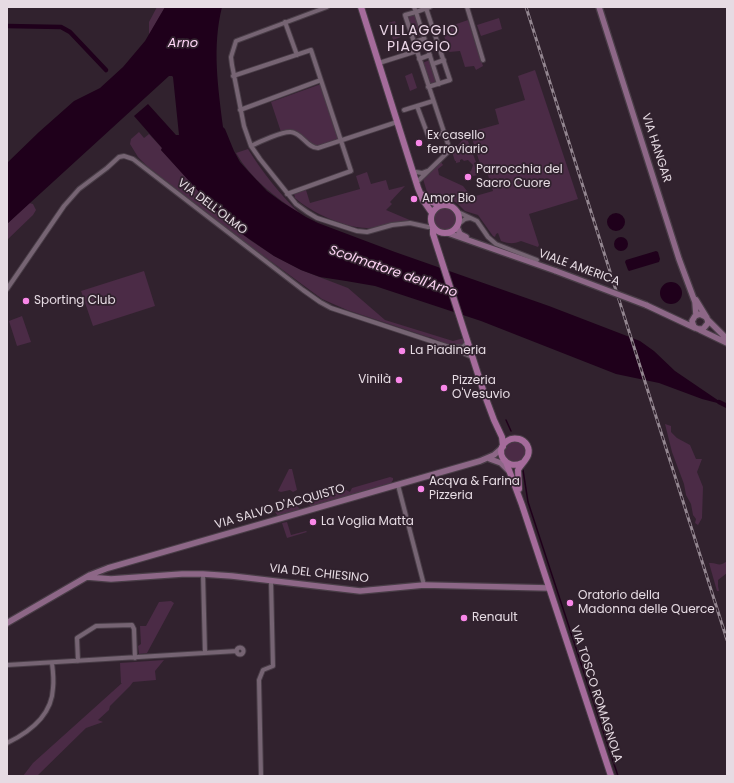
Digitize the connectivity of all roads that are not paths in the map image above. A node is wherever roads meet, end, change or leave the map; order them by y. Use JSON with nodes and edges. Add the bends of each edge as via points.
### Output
{"nodes":[{"id":1,"x":327,"y":7,"type":"edge"},
{"id":2,"x":361,"y":7,"type":"edge"},
{"id":3,"x":414,"y":7,"type":"edge"},
{"id":4,"x":467,"y":7,"type":"edge"},
{"id":5,"x":599,"y":7,"type":"edge"},
{"id":6,"x":428,"y":8,"type":"edge"},
{"id":7,"x":416,"y":12,"type":"junction"},
{"id":8,"x":285,"y":22,"type":"junction"},
{"id":9,"x":433,"y":27,"type":"junction"},
{"id":10,"x":422,"y":31,"type":"junction"},
{"id":11,"x":424,"y":39,"type":"junction"},
{"id":12,"x":414,"y":42,"type":"junction"},
{"id":13,"x":416,"y":51,"type":"junction"},
{"id":14,"x":297,"y":55,"type":"junction"},
{"id":15,"x":430,"y":55,"type":"junction"},
{"id":16,"x":419,"y":59,"type":"junction"},
{"id":17,"x":444,"y":60,"type":"junction"},
{"id":18,"x":484,"y":60,"type":"dead end"},
{"id":19,"x":379,"y":63,"type":"junction"},
{"id":20,"x":433,"y":64,"type":"junction"},
{"id":21,"x":233,"y":76,"type":"junction"},
{"id":22,"x":321,"y":80,"type":"junction"},
{"id":23,"x":439,"y":84,"type":"junction"},
{"id":24,"x":428,"y":87,"type":"junction"},
{"id":25,"x":433,"y":101,"type":"junction"},
{"id":26,"x":417,"y":106,"type":"junction"},
{"id":27,"x":240,"y":110,"type":"junction"},
{"id":28,"x":404,"y":110,"type":"dead end"},
{"id":29,"x":397,"y":118,"type":"junction"},
{"id":30,"x":444,"y":132,"type":"junction"},
{"id":31,"x":341,"y":140,"type":"junction"},
{"id":32,"x":251,"y":146,"type":"junction"},
{"id":33,"x":431,"y":169,"type":"junction"},
{"id":34,"x":416,"y":172,"type":"junction"},
{"id":35,"x":419,"y":180,"type":"junction"},
{"id":36,"x":287,"y":194,"type":"junction"},
{"id":37,"x":440,"y":205,"type":"junction"},
{"id":38,"x":458,"y":212,"type":"junction"},
{"id":39,"x":432,"y":214,"type":"junction"},
{"id":40,"x":472,"y":218,"type":"junction"},
{"id":41,"x":458,"y":225,"type":"junction"},
{"id":42,"x":433,"y":227,"type":"junction"},
{"id":43,"x":447,"y":233,"type":"junction"},
{"id":44,"x":473,"y":241,"type":"junction"},
{"id":45,"x":437,"y":243,"type":"junction"},
{"id":46,"x":537,"y":260,"type":"dead end"},
{"id":47,"x":7,"y":289,"type":"edge"},
{"id":48,"x":693,"y":295,"type":"junction"},
{"id":49,"x":694,"y":316,"type":"junction"},
{"id":50,"x":706,"y":318,"type":"junction"},
{"id":51,"x":677,"y":319,"type":"junction"},
{"id":52,"x":698,"y":329,"type":"junction"},
{"id":53,"x":467,"y":339,"type":"junction"},
{"id":54,"x":727,"y":339,"type":"edge"},
{"id":55,"x":727,"y":343,"type":"edge"},
{"id":56,"x":449,"y":347,"type":"junction"},
{"id":57,"x":472,"y":357,"type":"junction"},
{"id":58,"x":513,"y":438,"type":"junction"},
{"id":59,"x":501,"y":448,"type":"junction"},
{"id":60,"x":490,"y":459,"type":"junction"},
{"id":61,"x":480,"y":461,"type":"junction"},
{"id":62,"x":506,"y":462,"type":"junction"},
{"id":63,"x":522,"y":463,"type":"junction"},
{"id":64,"x":510,"y":473,"type":"junction"},
{"id":65,"x":398,"y":485,"type":"junction"},
{"id":66,"x":522,"y":505,"type":"junction"},
{"id":67,"x":203,"y":574,"type":"junction"},
{"id":68,"x":87,"y":577,"type":"junction"},
{"id":69,"x":272,"y":580,"type":"junction"},
{"id":70,"x":424,"y":585,"type":"junction"},
{"id":71,"x":549,"y":588,"type":"junction"},
{"id":72,"x":7,"y":623,"type":"edge"},
{"id":73,"x":237,"y":651,"type":"dead end"},
{"id":74,"x":205,"y":653,"type":"junction"},
{"id":75,"x":135,"y":658,"type":"junction"},
{"id":76,"x":78,"y":661,"type":"junction"},
{"id":77,"x":52,"y":663,"type":"junction"},
{"id":78,"x":7,"y":665,"type":"edge"},
{"id":79,"x":7,"y":743,"type":"edge"},
{"id":80,"x":261,"y":776,"type":"edge"},
{"id":81,"x":611,"y":776,"type":"edge"}],
"edges":[{"from":1,"to":8,"type":"street"},
{"from":2,"to":19,"type":"main road"},
{"from":3,"to":7,"type":"street"},
{"from":4,"to":18,"type":"street"},
{"from":5,"to":48,"type":"street","name":"VIA HANGAR","via":[[679,259]]},
{"from":6,"to":7,"type":"street"},
{"from":6,"to":9,"type":"street"},
{"from":7,"to":10,"type":"street"},
{"from":7,"to":12,"type":"street","via":[[405,15]]},
{"from":8,"to":14,"type":"street"},
{"from":8,"to":21,"type":"street","via":[[236,41],[231,57]]},
{"from":9,"to":10,"type":"street"},
{"from":9,"to":17,"type":"street"},
{"from":10,"to":11,"type":"street"},
{"from":11,"to":12,"type":"street"},
{"from":11,"to":15,"type":"street"},
{"from":12,"to":13,"type":"street"},
{"from":13,"to":16,"type":"street"},
{"from":13,"to":19,"type":"street"},
{"from":14,"to":21,"type":"street"},
{"from":14,"to":22,"type":"street","via":[[311,50]]},
{"from":15,"to":16,"type":"street"},
{"from":15,"to":20,"type":"street"},
{"from":16,"to":24,"type":"street"},
{"from":17,"to":20,"type":"street"},
{"from":17,"to":23,"type":"street","via":[[450,80]]},
{"from":19,"to":29,"type":"main road"},
{"from":20,"to":23,"type":"street"},
{"from":21,"to":27,"type":"street"},
{"from":22,"to":27,"type":"street"},
{"from":22,"to":31,"type":"street"},
{"from":23,"to":24,"type":"street"},
{"from":24,"to":25,"type":"street"},
{"from":25,"to":26,"type":"street"},
{"from":25,"to":30,"type":"street"},
{"from":26,"to":28,"type":"street"},
{"from":26,"to":30,"type":"street","via":[[429,138]]},
{"from":27,"to":32,"type":"street"},
{"from":29,"to":31,"type":"street"},
{"from":29,"to":34,"type":"main road"},
{"from":29,"to":39,"type":"main road","via":[[421,196]]},
{"from":30,"to":33,"type":"street","via":[[450,150]]},
{"from":31,"to":32,"type":"street","via":[[314,148],[297,134],[290,132]]},
{"from":31,"to":36,"type":"street","via":[[351,171]]},
{"from":32,"to":36,"type":"street"},
{"from":33,"to":34,"type":"street","via":[[423,173]]},
{"from":33,"to":35,"type":"street"},
{"from":34,"to":35,"type":"main road"},
{"from":35,"to":37,"type":"main road","via":[[427,200]]},
{"from":36,"to":42,"type":"street","via":[[312,215],[357,231],[367,232],[410,223]]},
{"from":37,"to":38,"type":"main road","via":[[450,206]]},
{"from":37,"to":39,"type":"main road"},
{"from":38,"to":40,"type":"street"},
{"from":38,"to":41,"type":"main road"},
{"from":39,"to":42,"type":"main road"},
{"from":40,"to":41,"type":"street"},
{"from":40,"to":46,"type":"street","via":[[495,243]]},
{"from":41,"to":43,"type":"main road"},
{"from":41,"to":44,"type":"street","via":[[461,235]]},
{"from":42,"to":43,"type":"main road","via":[[438,232]]},
{"from":42,"to":45,"type":"main road"},
{"from":43,"to":44,"type":"street","name":"VIALE AMERICA"},
{"from":43,"to":45,"type":"main road"},
{"from":44,"to":51,"type":"street","name":"VIALE AMERICA","bridge":true},
{"from":45,"to":53,"type":"main road"},
{"from":47,"to":56,"type":"street","name":"VIA DELL'OLMO","via":[[73,195],[119,157],[124,156],[133,159],[324,304]]},
{"from":48,"to":49,"type":"street","name":"VIA HANGAR","via":[[696,306]]},
{"from":48,"to":50,"type":"street","name":"VIA HANGAR"},
{"from":49,"to":50,"type":"street","name":"VIALE AMERICA","via":[[702,314]]},
{"from":49,"to":51,"type":"street","name":"VIALE AMERICA","via":[[685,320]]},
{"from":49,"to":52,"type":"street","via":[[692,323]]},
{"from":50,"to":52,"type":"street","via":[[706,326]]},
{"from":50,"to":54,"type":"street"},
{"from":51,"to":52,"type":"street","name":"VIALE AMERICA"},
{"from":52,"to":55,"type":"street","name":"VIALE AMERICA"},
{"from":53,"to":56,"type":"street","via":[[464,347]]},
{"from":53,"to":57,"type":"main road"},
{"from":53,"to":58,"type":"main road","via":[[498,424],[502,431]]},
{"from":56,"to":57,"type":"street","name":"VIA DELL'OLMO"},
{"from":57,"to":59,"type":"main road","via":[[494,422],[502,437]]},
{"from":58,"to":59,"type":"main road"},
{"from":58,"to":63,"type":"main road","via":[[522,441],[528,448],[528,456]]},
{"from":59,"to":61,"type":"street","via":[[492,456]]},
{"from":59,"to":62,"type":"main road"},
{"from":60,"to":61,"type":"street"},
{"from":60,"to":62,"type":"street"},
{"from":60,"to":64,"type":"street","via":[[501,463]]},
{"from":61,"to":65,"type":"street","name":"VIA SALVO D'ACQUISTO"},
{"from":62,"to":63,"type":"main road","via":[[514,465]]},
{"from":62,"to":64,"type":"main road","name":"VIA TOSCO ROMAGNOLA"},
{"from":63,"to":66,"type":"main road","name":"VIA TOSCO ROMAGNOLA","via":[[517,475]]},
{"from":64,"to":66,"type":"main road","name":"VIA TOSCO ROMAGNOLA"},
{"from":65,"to":68,"type":"street","name":"VIA SALVO D'ACQUISTO","via":[[108,568]]},
{"from":65,"to":70,"type":"street"},
{"from":66,"to":71,"type":"main road","name":"VIA TOSCO ROMAGNOLA"},
{"from":67,"to":68,"type":"street","name":"VIA DEL CHIESINO","via":[[111,579]]},
{"from":67,"to":69,"type":"street","name":"VIA DEL CHIESINO"},
{"from":67,"to":74,"type":"street"},
{"from":68,"to":72,"type":"street","name":"VIA SALVO D'ACQUISTO"},
{"from":69,"to":70,"type":"street","name":"VIA DEL CHIESINO","via":[[360,591]]},
{"from":69,"to":80,"type":"street","via":[[273,666],[263,670],[259,680]]},
{"from":70,"to":71,"type":"street","name":"VIA DEL CHIESINO"},
{"from":71,"to":81,"type":"main road","name":"VIA TOSCO ROMAGNOLA"},
{"from":73,"to":74,"type":"street"},
{"from":74,"to":75,"type":"street"},
{"from":75,"to":76,"type":"street"},
{"from":75,"to":76,"type":"street","via":[[132,625],[98,626],[77,638]]},
{"from":76,"to":77,"type":"street"},
{"from":77,"to":78,"type":"street"},
{"from":77,"to":79,"type":"street","via":[[53,688],[47,710],[34,726]]}]}
